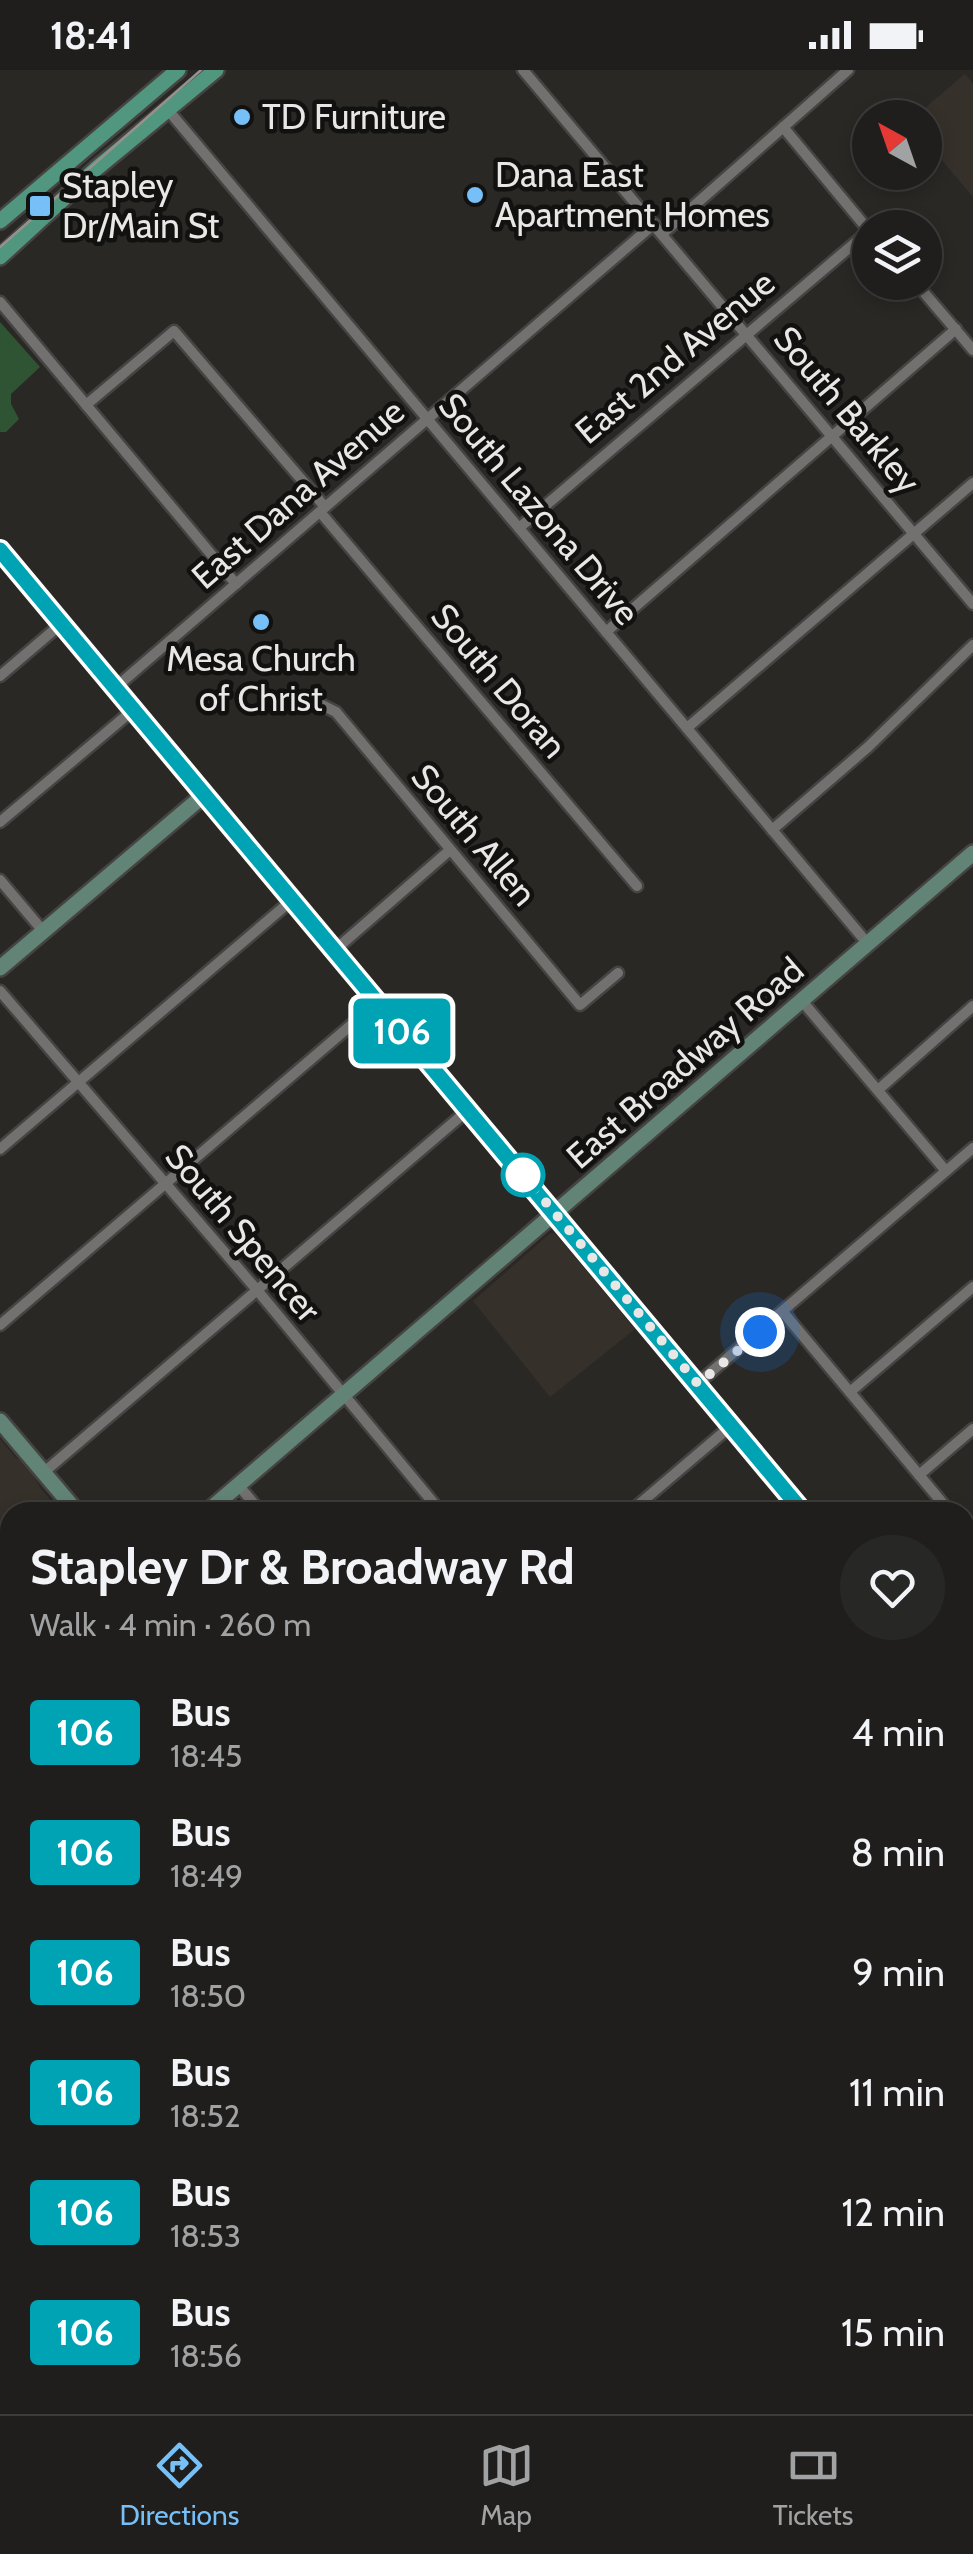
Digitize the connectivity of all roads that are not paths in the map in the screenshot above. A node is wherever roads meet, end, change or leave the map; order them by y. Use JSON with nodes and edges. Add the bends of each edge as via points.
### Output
{"nodes":[{"id":1,"x":178,"y":70,"type":"edge"},
{"id":2,"x":216,"y":70,"type":"edge"},
{"id":3,"x":848,"y":70,"type":"edge"},
{"id":4,"x":526,"y":71,"type":"edge"},
{"id":5,"x":168,"y":110,"type":"junction"},
{"id":6,"x":783,"y":127,"type":"junction"},
{"id":7,"x":852,"y":210,"type":"edge"},
{"id":8,"x":0,"y":220,"type":"edge"},
{"id":9,"x":654,"y":224,"type":"junction"},
{"id":10,"x":662,"y":234,"type":"junction"},
{"id":11,"x":852,"y":247,"type":"edge"},
{"id":12,"x":0,"y":257,"type":"edge"},
{"id":13,"x":930,"y":300,"type":"edge"},
{"id":14,"x":0,"y":302,"type":"edge"},
{"id":15,"x":956,"y":329,"type":"junction"},
{"id":16,"x":747,"y":335,"type":"junction"},
{"id":17,"x":973,"y":350,"type":"edge"},
{"id":18,"x":86,"y":405,"type":"junction"},
{"id":19,"x":428,"y":418,"type":"junction"},
{"id":20,"x":833,"y":435,"type":"junction"},
{"id":21,"x":973,"y":484,"type":"edge"},
{"id":22,"x":322,"y":509,"type":"junction"},
{"id":23,"x":518,"y":528,"type":"junction"},
{"id":24,"x":915,"y":533,"type":"junction"},
{"id":25,"x":0,"y":550,"type":"edge"},
{"id":26,"x":236,"y":584,"type":"junction"},
{"id":27,"x":973,"y":604,"type":"edge"},
{"id":28,"x":62,"y":624,"type":"junction"},
{"id":29,"x":606,"y":632,"type":"junction"},
{"id":30,"x":973,"y":645,"type":"edge"},
{"id":31,"x":0,"y":676,"type":"edge"},
{"id":32,"x":115,"y":688,"type":"junction"},
{"id":33,"x":322,"y":705,"type":"dead end"},
{"id":34,"x":133,"y":710,"type":"junction"},
{"id":35,"x":687,"y":728,"type":"junction"},
{"id":36,"x":204,"y":795,"type":"junction"},
{"id":37,"x":0,"y":822,"type":"edge"},
{"id":38,"x":772,"y":830,"type":"junction"},
{"id":39,"x":450,"y":850,"type":"junction"},
{"id":40,"x":973,"y":853,"type":"edge"},
{"id":41,"x":0,"y":880,"type":"edge"},
{"id":42,"x":637,"y":886,"type":"dead end"},
{"id":43,"x":292,"y":900,"type":"junction"},
{"id":44,"x":43,"y":931,"type":"junction"},
{"id":45,"x":868,"y":944,"type":"junction"},
{"id":46,"x":335,"y":950,"type":"junction"},
{"id":47,"x":0,"y":968,"type":"edge"},
{"id":48,"x":618,"y":973,"type":"dead end"},
{"id":49,"x":0,"y":992,"type":"edge"},
{"id":50,"x":802,"y":1001,"type":"junction"},
{"id":51,"x":378,"y":1002,"type":"junction"},
{"id":52,"x":973,"y":1006,"type":"edge"},
{"id":53,"x":76,"y":1083,"type":"junction"},
{"id":54,"x":878,"y":1090,"type":"junction"},
{"id":55,"x":468,"y":1110,"type":"junction"},
{"id":56,"x":973,"y":1148,"type":"edge"},
{"id":57,"x":0,"y":1149,"type":"edge"},
{"id":58,"x":946,"y":1171,"type":"junction"},
{"id":59,"x":166,"y":1184,"type":"junction"},
{"id":60,"x":556,"y":1214,"type":"junction"},
{"id":61,"x":973,"y":1287,"type":"edge"},
{"id":62,"x":257,"y":1290,"type":"junction"},
{"id":63,"x":783,"y":1312,"type":"junction"},
{"id":64,"x":0,"y":1324,"type":"edge"},
{"id":65,"x":698,"y":1384,"type":"junction"},
{"id":66,"x":850,"y":1392,"type":"junction"},
{"id":67,"x":344,"y":1396,"type":"junction"},
{"id":68,"x":0,"y":1421,"type":"edge"},
{"id":69,"x":732,"y":1425,"type":"junction"},
{"id":70,"x":973,"y":1429,"type":"edge"},
{"id":71,"x":43,"y":1472,"type":"junction"},
{"id":72,"x":919,"y":1475,"type":"junction"},
{"id":73,"x":239,"y":1486,"type":"junction"},
{"id":74,"x":68,"y":1502,"type":"edge"},
{"id":75,"x":219,"y":1502,"type":"edge"},
{"id":76,"x":253,"y":1502,"type":"edge"},
{"id":77,"x":433,"y":1502,"type":"edge"},
{"id":78,"x":642,"y":1502,"type":"edge"},
{"id":79,"x":795,"y":1502,"type":"edge"},
{"id":80,"x":942,"y":1502,"type":"edge"}],
"edges":[{"from":1,"to":8,"type":"main road"},
{"from":2,"to":5,"type":"main road"},
{"from":3,"to":6,"type":"street"},
{"from":4,"to":9,"type":"street","name":"South Barkley"},
{"from":5,"to":12,"type":"main road"},
{"from":5,"to":19,"type":"street","name":"South Lazona Drive"},
{"from":6,"to":7,"type":"street"},
{"from":6,"to":10,"type":"street"},
{"from":9,"to":10,"type":"street","name":"South Barkley"},
{"from":9,"to":19,"type":"street","name":"East Dana Avenue"},
{"from":10,"to":16,"type":"street","name":"South Barkley"},
{"from":11,"to":16,"type":"street","name":"East 2nd Avenue"},
{"from":13,"to":15,"type":"street"},
{"from":14,"to":18,"type":"street"},
{"from":15,"to":17,"type":"street"},
{"from":15,"to":20,"type":"street"},
{"from":16,"to":20,"type":"street","name":"South Barkley"},
{"from":16,"to":23,"type":"street","name":"East 2nd Avenue"},
{"from":18,"to":22,"type":"street","name":"South Doran","via":[[174,331]]},
{"from":18,"to":26,"type":"street"},
{"from":19,"to":22,"type":"street","name":"East Dana Avenue"},
{"from":19,"to":23,"type":"street","name":"South Lazona Drive"},
{"from":20,"to":24,"type":"street","name":"South Barkley"},
{"from":20,"to":29,"type":"street"},
{"from":21,"to":24,"type":"street"},
{"from":22,"to":26,"type":"street","name":"East Dana Avenue"},
{"from":22,"to":42,"type":"street","name":"South Doran"},
{"from":23,"to":29,"type":"street","name":"South Lazona Drive"},
{"from":24,"to":27,"type":"street","name":"South Barkley"},
{"from":24,"to":35,"type":"street"},
{"from":25,"to":28,"type":"main road"},
{"from":26,"to":32,"type":"street","name":"East Dana Avenue"},
{"from":28,"to":31,"type":"street"},
{"from":28,"to":32,"type":"main road"},
{"from":29,"to":35,"type":"street","name":"South Lazona Drive"},
{"from":30,"to":38,"type":"street"},
{"from":32,"to":34,"type":"main road"},
{"from":33,"to":39,"type":"street","name":"South Allen","via":[[336,712]]},
{"from":34,"to":36,"type":"main road"},
{"from":34,"to":37,"type":"street"},
{"from":35,"to":38,"type":"street","name":"South Lazona Drive"},
{"from":36,"to":43,"type":"main road"},
{"from":36,"to":44,"type":"main road"},
{"from":38,"to":45,"type":"street","name":"South Lazona Drive"},
{"from":39,"to":46,"type":"street"},
{"from":39,"to":48,"type":"street","name":"South Allen","via":[[580,1005]]},
{"from":40,"to":45,"type":"main road","name":"East Broadway Road"},
{"from":41,"to":44,"type":"street"},
{"from":43,"to":46,"type":"main road"},
{"from":43,"to":53,"type":"street"},
{"from":44,"to":47,"type":"main road"},
{"from":45,"to":50,"type":"main road","name":"East Broadway Road"},
{"from":46,"to":51,"type":"main road"},
{"from":49,"to":53,"type":"street","name":"South Spencer"},
{"from":50,"to":54,"type":"street"},
{"from":50,"to":60,"type":"main road","name":"East Broadway Road"},
{"from":51,"to":55,"type":"main road"},
{"from":51,"to":59,"type":"street"},
{"from":52,"to":54,"type":"street"},
{"from":53,"to":57,"type":"street"},
{"from":53,"to":59,"type":"street","name":"South Spencer"},
{"from":54,"to":58,"type":"street"},
{"from":55,"to":60,"type":"main road"},
{"from":55,"to":62,"type":"street"},
{"from":56,"to":58,"type":"street"},
{"from":58,"to":63,"type":"street"},
{"from":59,"to":62,"type":"street","name":"South Spencer"},
{"from":59,"to":64,"type":"street"},
{"from":60,"to":65,"type":"main road"},
{"from":60,"to":67,"type":"main road","name":"East Broadway Road"},
{"from":61,"to":66,"type":"street"},
{"from":62,"to":67,"type":"street","name":"South Spencer"},
{"from":62,"to":71,"type":"street"},
{"from":63,"to":65,"type":"street"},
{"from":63,"to":66,"type":"street"},
{"from":65,"to":69,"type":"main road"},
{"from":66,"to":72,"type":"street"},
{"from":67,"to":73,"type":"main road","name":"East Broadway Road"},
{"from":67,"to":77,"type":"street","name":"South Spencer"},
{"from":68,"to":71,"type":"main road"},
{"from":69,"to":78,"type":"street"},
{"from":69,"to":79,"type":"main road"},
{"from":70,"to":72,"type":"street"},
{"from":71,"to":74,"type":"main road"},
{"from":72,"to":80,"type":"street"},
{"from":73,"to":75,"type":"main road","name":"East Broadway Road"},
{"from":73,"to":76,"type":"street"}]}
